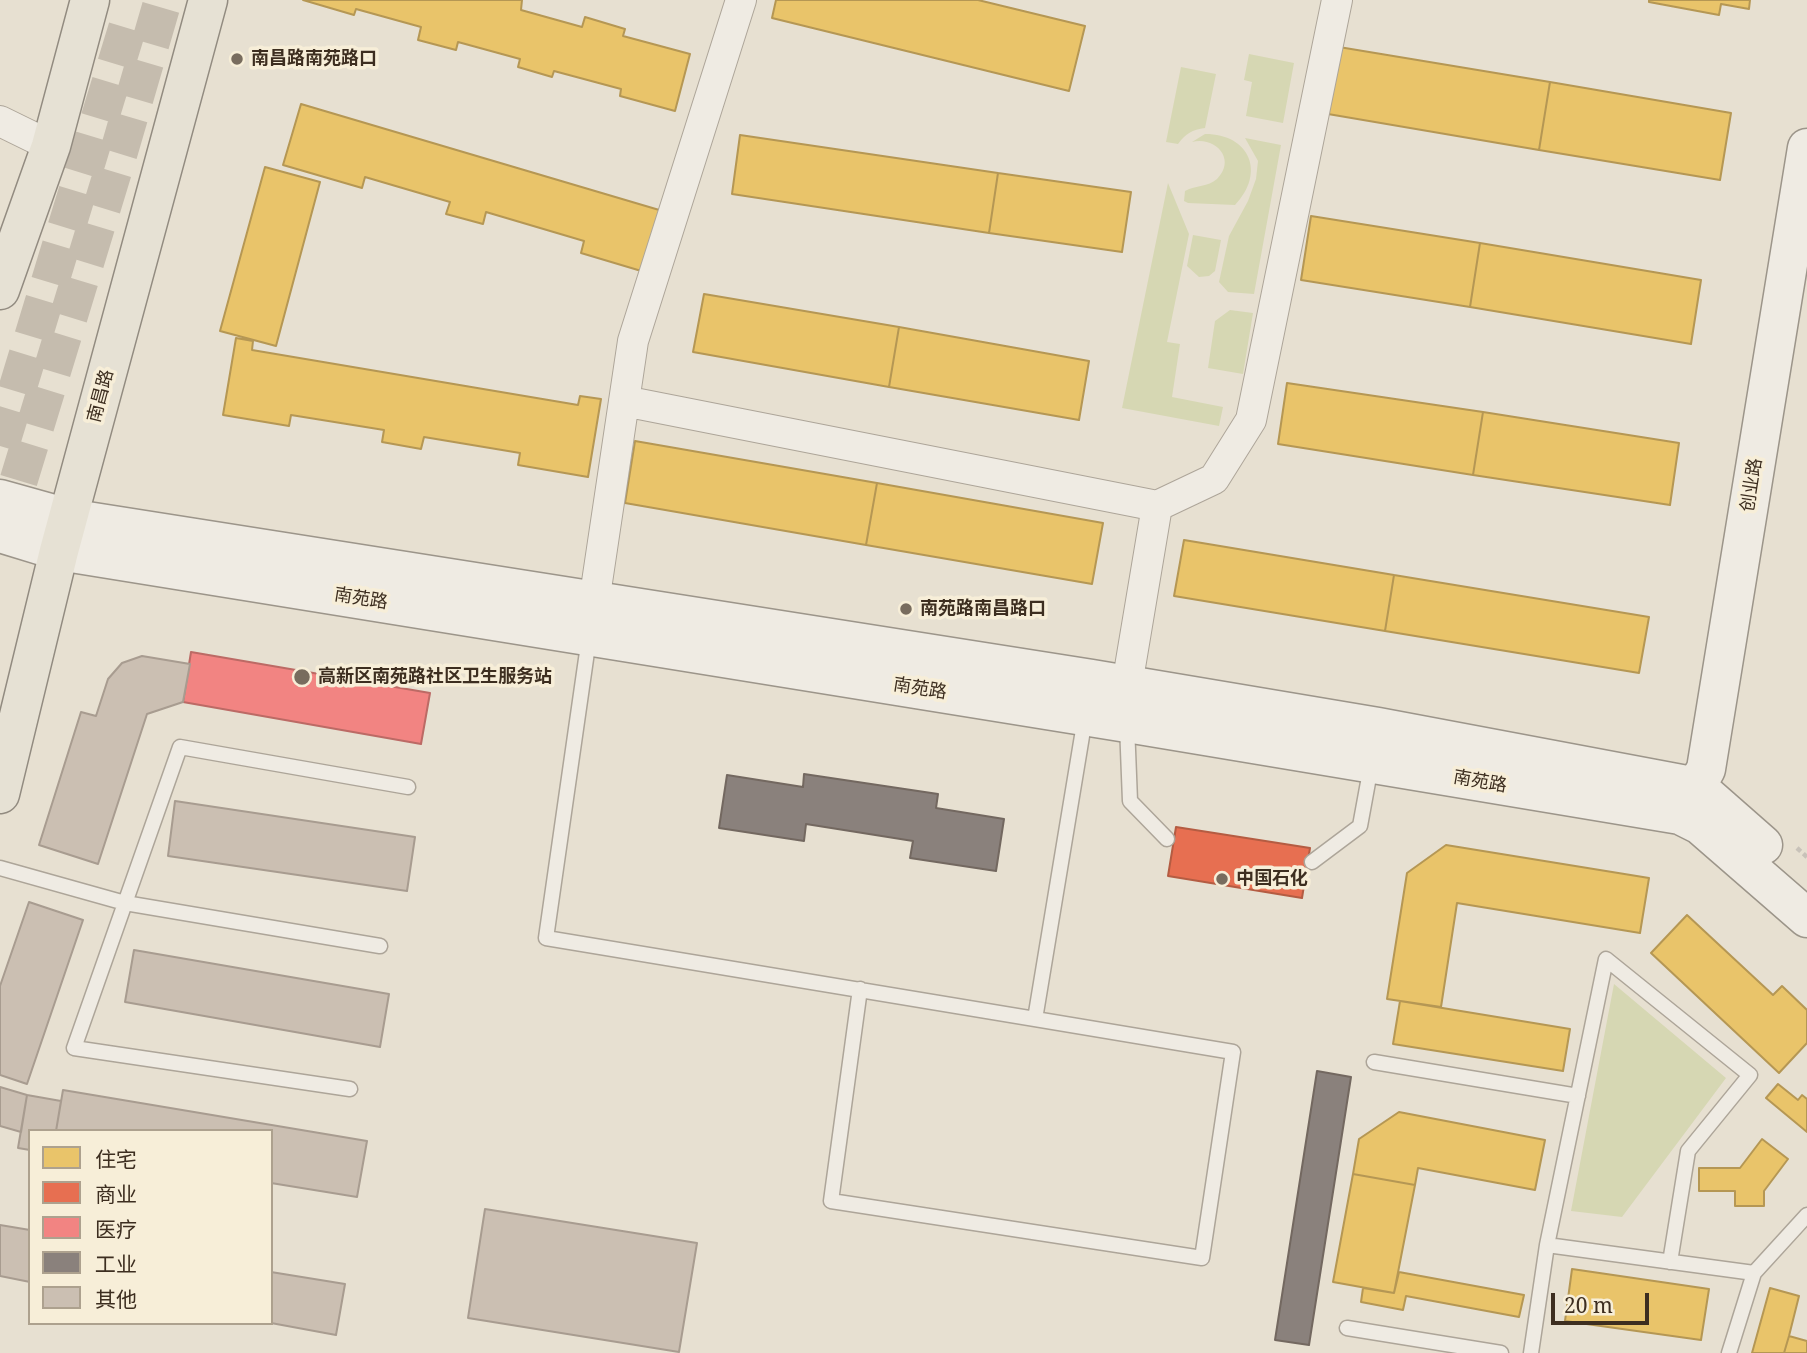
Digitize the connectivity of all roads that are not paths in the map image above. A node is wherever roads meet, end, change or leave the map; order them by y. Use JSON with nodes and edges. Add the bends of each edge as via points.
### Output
{"nodes":[{"id":1,"x":90,"y":0,"type":"edge"},
{"id":2,"x":208,"y":0,"type":"edge"},
{"id":3,"x":741,"y":0,"type":"edge"},
{"id":4,"x":1337,"y":0,"type":"edge"},
{"id":5,"x":0,"y":121,"type":"edge"},
{"id":6,"x":51,"y":146,"type":"junction"},
{"id":7,"x":1807,"y":148,"type":"edge"},
{"id":8,"x":1807,"y":259,"type":"edge"},
{"id":9,"x":0,"y":290,"type":"edge"},
{"id":10,"x":624,"y":401,"type":"junction"},
{"id":11,"x":0,"y":499,"type":"edge"},
{"id":12,"x":1157,"y":506,"type":"junction"},
{"id":13,"x":0,"y":533,"type":"edge"},
{"id":14,"x":64,"y":535,"type":"junction"},
{"id":15,"x":592,"y":615,"type":"junction"},
{"id":16,"x":1108,"y":701,"type":"junction"},
{"id":17,"x":1375,"y":745,"type":"junction"},
{"id":18,"x":408,"y":787,"type":"dead end"},
{"id":19,"x":0,"y":794,"type":"edge"},
{"id":20,"x":1698,"y":807,"type":"junction"},
{"id":21,"x":1167,"y":839,"type":"dead end"},
{"id":22,"x":1312,"y":862,"type":"dead end"},
{"id":23,"x":0,"y":868,"type":"edge"},
{"id":24,"x":1807,"y":883,"type":"edge"},
{"id":25,"x":125,"y":903,"type":"junction"},
{"id":26,"x":1807,"y":918,"type":"edge"},
{"id":27,"x":380,"y":946,"type":"dead end"},
{"id":28,"x":860,"y":989,"type":"junction"},
{"id":29,"x":1035,"y":1018,"type":"junction"},
{"id":30,"x":1374,"y":1062,"type":"dead end"},
{"id":31,"x":350,"y":1088,"type":"dead end"},
{"id":32,"x":1578,"y":1096,"type":"junction"},
{"id":33,"x":1807,"y":1215,"type":"edge"},
{"id":34,"x":1547,"y":1245,"type":"junction"},
{"id":35,"x":1671,"y":1262,"type":"junction"},
{"id":36,"x":1754,"y":1273,"type":"junction"},
{"id":37,"x":1347,"y":1328,"type":"dead end"},
{"id":38,"x":1501,"y":1353,"type":"edge"},
{"id":39,"x":1531,"y":1353,"type":"edge"},
{"id":40,"x":1729,"y":1353,"type":"edge"}],
"edges":[{"from":1,"to":6,"type":"main road"},
{"from":2,"to":14,"type":"main road","name":"南昌路"},
{"from":3,"to":10,"type":"street","via":[[633,341]]},
{"from":4,"to":12,"type":"street","via":[[1251,420],[1214,479]]},
{"from":5,"to":6,"type":"street"},
{"from":6,"to":9,"type":"main road"},
{"from":7,"to":20,"type":"street","name":"创业路"},
{"from":8,"to":20,"type":"street","name":"创业路","via":[[1725,786]]},
{"from":10,"to":12,"type":"street"},
{"from":10,"to":15,"type":"street"},
{"from":11,"to":14,"type":"street","name":"南苑路"},
{"from":12,"to":16,"type":"street"},
{"from":13,"to":14,"type":"street","name":"南苑路"},
{"from":14,"to":15,"type":"street","name":"南苑路"},
{"from":14,"to":19,"type":"main road","name":"南昌路"},
{"from":15,"to":16,"type":"street","name":"南苑路"},
{"from":15,"to":28,"type":"lane","via":[[546,938]]},
{"from":16,"to":17,"type":"street","name":"南苑路"},
{"from":16,"to":21,"type":"lane","via":[[1130,801]]},
{"from":16,"to":29,"type":"lane"},
{"from":17,"to":20,"type":"street","name":"南苑路"},
{"from":17,"to":22,"type":"lane","via":[[1360,826]]},
{"from":18,"to":25,"type":"lane","via":[[180,747]]},
{"from":20,"to":24,"type":"street"},
{"from":20,"to":26,"type":"street"},
{"from":23,"to":25,"type":"lane"},
{"from":25,"to":27,"type":"lane"},
{"from":25,"to":31,"type":"lane","via":[[74,1048]]},
{"from":28,"to":29,"type":"lane"},
{"from":28,"to":29,"type":"lane","via":[[831,1201],[1202,1258],[1233,1052]]},
{"from":30,"to":32,"type":"lane"},
{"from":32,"to":34,"type":"lane"},
{"from":32,"to":35,"type":"lane","via":[[1606,959],[1749,1075],[1688,1151]]},
{"from":33,"to":36,"type":"lane"},
{"from":34,"to":35,"type":"lane"},
{"from":34,"to":39,"type":"lane"},
{"from":35,"to":36,"type":"lane"},
{"from":36,"to":40,"type":"lane"},
{"from":37,"to":38,"type":"lane"}]}
